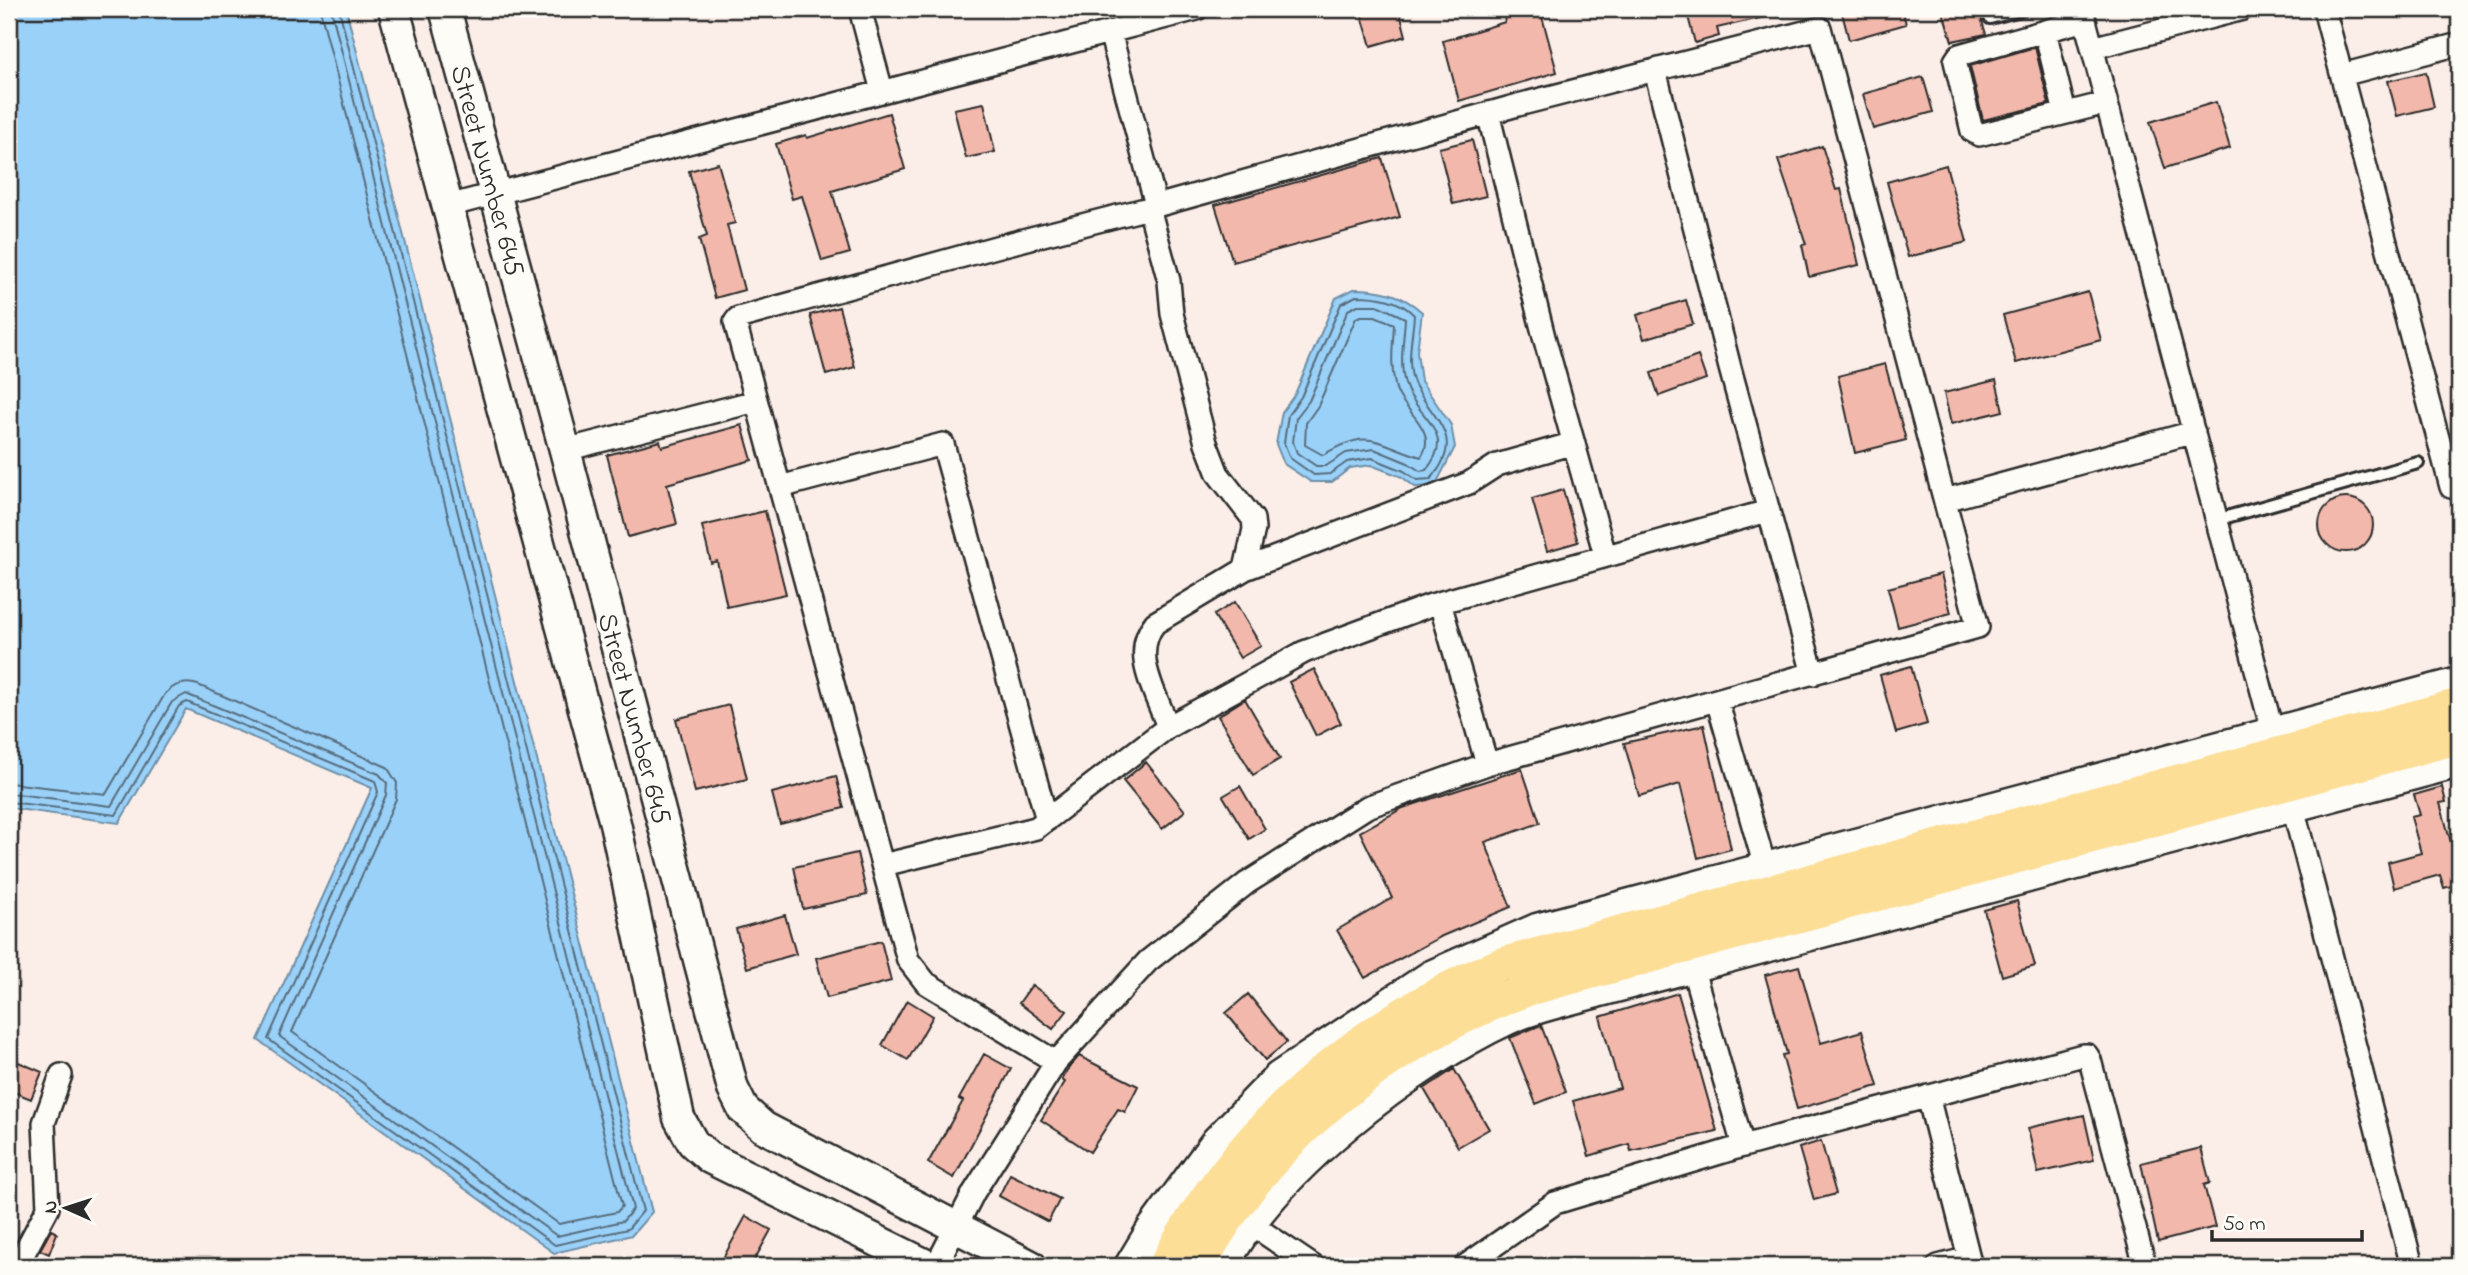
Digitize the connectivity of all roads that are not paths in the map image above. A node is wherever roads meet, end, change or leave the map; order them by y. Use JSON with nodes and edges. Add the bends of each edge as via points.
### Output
{"nodes":[{"id":1,"x":394,"y":9,"type":"edge"},
{"id":2,"x":445,"y":9,"type":"edge"},
{"id":3,"x":860,"y":9,"type":"edge"},
{"id":4,"x":1197,"y":9,"type":"edge"},
{"id":5,"x":2024,"y":9,"type":"edge"},
{"id":6,"x":2243,"y":9,"type":"edge"},
{"id":7,"x":2324,"y":9,"type":"edge"},
{"id":8,"x":2083,"y":14,"type":"edge"},
{"id":9,"x":1990,"y":18,"type":"dead end"},
{"id":10,"x":2045,"y":31,"type":"junction"},
{"id":11,"x":1110,"y":32,"type":"junction"},
{"id":12,"x":2459,"y":44,"type":"edge"},
{"id":13,"x":2092,"y":48,"type":"junction"},
{"id":14,"x":1655,"y":70,"type":"junction"},
{"id":15,"x":2342,"y":75,"type":"junction"},
{"id":16,"x":882,"y":91,"type":"junction"},
{"id":17,"x":2106,"y":103,"type":"junction"},
{"id":18,"x":1488,"y":113,"type":"junction"},
{"id":19,"x":2065,"y":113,"type":"junction"},
{"id":20,"x":496,"y":194,"type":"junction"},
{"id":21,"x":448,"y":206,"type":"junction"},
{"id":22,"x":1153,"y":207,"type":"junction"},
{"id":23,"x":756,"y":401,"type":"junction"},
{"id":24,"x":2194,"y":432,"type":"junction"},
{"id":25,"x":1574,"y":443,"type":"junction"},
{"id":26,"x":565,"y":450,"type":"junction"},
{"id":27,"x":2418,"y":463,"type":"dead end"},
{"id":28,"x":780,"y":487,"type":"junction"},
{"id":29,"x":2459,"y":489,"type":"edge"},
{"id":30,"x":1945,"y":500,"type":"junction"},
{"id":31,"x":1769,"y":511,"type":"junction"},
{"id":32,"x":2216,"y":520,"type":"junction"},
{"id":33,"x":1605,"y":555,"type":"junction"},
{"id":34,"x":1245,"y":569,"type":"junction"},
{"id":35,"x":1440,"y":603,"type":"junction"},
{"id":36,"x":1812,"y":674,"type":"junction"},
{"id":37,"x":2459,"y":683,"type":"edge"},
{"id":38,"x":1717,"y":700,"type":"junction"},
{"id":39,"x":2459,"y":705,"type":"edge"},
{"id":40,"x":1168,"y":727,"type":"junction"},
{"id":41,"x":2459,"y":737,"type":"edge"},
{"id":42,"x":2459,"y":762,"type":"edge"},
{"id":43,"x":1487,"y":764,"type":"junction"},
{"id":44,"x":2282,"y":769,"type":"junction"},
{"id":45,"x":1047,"y":820,"type":"junction"},
{"id":46,"x":883,"y":865,"type":"junction"},
{"id":47,"x":1765,"y":867,"type":"junction"},
{"id":48,"x":1692,"y":966,"type":"junction"},
{"id":49,"x":1056,"y":1062,"type":"junction"},
{"id":50,"x":61,"y":1075,"type":"dead end"},
{"id":51,"x":1928,"y":1096,"type":"junction"},
{"id":52,"x":1742,"y":1146,"type":"junction"},
{"id":53,"x":1251,"y":1224,"type":"junction"},
{"id":54,"x":941,"y":1253,"type":"edge"},
{"id":55,"x":1970,"y":1262,"type":"edge"},
{"id":56,"x":17,"y":1266,"type":"edge"},
{"id":57,"x":1031,"y":1266,"type":"edge"},
{"id":58,"x":1130,"y":1266,"type":"edge"},
{"id":59,"x":1165,"y":1266,"type":"edge"},
{"id":60,"x":1199,"y":1266,"type":"edge"},
{"id":61,"x":1223,"y":1266,"type":"edge"},
{"id":62,"x":1313,"y":1266,"type":"edge"},
{"id":63,"x":1465,"y":1266,"type":"edge"},
{"id":64,"x":1938,"y":1266,"type":"edge"},
{"id":65,"x":2145,"y":1266,"type":"edge"},
{"id":66,"x":2412,"y":1266,"type":"edge"}],
"edges":[{"from":1,"to":21,"type":"street","name":"Street Number 645"},
{"from":2,"to":20,"type":"street","name":"Street Number 645"},
{"from":3,"to":16,"type":"street"},
{"from":4,"to":11,"type":"street"},
{"from":5,"to":9,"type":"lane"},
{"from":6,"to":13,"type":"street"},
{"from":7,"to":15,"type":"street"},
{"from":8,"to":10,"type":"street"},
{"from":8,"to":13,"type":"street"},
{"from":10,"to":19,"type":"street"},
{"from":10,"to":19,"type":"street","via":[[1956,58],[1972,131],[1979,135]]},
{"from":11,"to":16,"type":"street"},
{"from":11,"to":22,"type":"street"},
{"from":12,"to":15,"type":"street"},
{"from":13,"to":17,"type":"street"},
{"from":14,"to":18,"type":"street"},
{"from":14,"to":30,"type":"street","via":[[1816,27],[1821,30]]},
{"from":14,"to":31,"type":"street"},
{"from":15,"to":29,"type":"street","via":[[2451,487]]},
{"from":16,"to":20,"type":"street"},
{"from":17,"to":19,"type":"street"},
{"from":17,"to":24,"type":"street"},
{"from":18,"to":22,"type":"street"},
{"from":18,"to":25,"type":"street"},
{"from":20,"to":21,"type":"street"},
{"from":20,"to":26,"type":"street","name":"Street Number 645"},
{"from":21,"to":54,"type":"street","name":"Street Number 645","via":[[615,823],[680,1118],[694,1143],[710,1158]]},
{"from":22,"to":23,"type":"street","via":[[738,318],[735,327]]},
{"from":22,"to":34,"type":"street","via":[[1172,314],[1206,443],[1218,474],[1253,520]]},
{"from":23,"to":26,"type":"street"},
{"from":23,"to":28,"type":"street"},
{"from":24,"to":30,"type":"street"},
{"from":24,"to":32,"type":"street"},
{"from":25,"to":33,"type":"street"},
{"from":25,"to":34,"type":"street","via":[[1497,465],[1469,483]]},
{"from":26,"to":54,"type":"street","name":"Street Number 645","via":[[733,1088],[744,1109],[764,1127]]},
{"from":27,"to":32,"type":"lane"},
{"from":28,"to":45,"type":"street","via":[[943,444]]},
{"from":28,"to":46,"type":"street"},
{"from":30,"to":36,"type":"street","via":[[1978,627]]},
{"from":31,"to":33,"type":"street"},
{"from":31,"to":36,"type":"street"},
{"from":32,"to":44,"type":"street"},
{"from":33,"to":35,"type":"street"},
{"from":34,"to":40,"type":"street","via":[[1155,622],[1146,634],[1144,663]]},
{"from":35,"to":40,"type":"street","via":[[1304,652]]},
{"from":35,"to":43,"type":"street"},
{"from":36,"to":38,"type":"street"},
{"from":37,"to":44,"type":"street"},
{"from":38,"to":43,"type":"street"},
{"from":38,"to":47,"type":"street"},
{"from":39,"to":44,"type":"main road"},
{"from":40,"to":45,"type":"street"},
{"from":41,"to":44,"type":"main road"},
{"from":42,"to":44,"type":"street"},
{"from":43,"to":49,"type":"street","via":[[1367,807],[1247,883],[1148,961]]},
{"from":44,"to":47,"type":"street"},
{"from":44,"to":48,"type":"street"},
{"from":44,"to":59,"type":"main road","via":[[1503,964],[1462,981],[1379,1029],[1288,1102],[1210,1192]]},
{"from":44,"to":60,"type":"main road","via":[[1499,1000],[1405,1050],[1316,1118],[1240,1201]]},
{"from":44,"to":66,"type":"street"},
{"from":45,"to":46,"type":"street","via":[[1036,828]]},
{"from":46,"to":49,"type":"street","via":[[915,972]]},
{"from":47,"to":58,"type":"street","via":[[1537,929],[1431,976],[1279,1077],[1216,1142]]},
{"from":48,"to":52,"type":"street"},
{"from":48,"to":53,"type":"street","via":[[1511,1017],[1468,1040],[1427,1064],[1350,1122]]},
{"from":49,"to":54,"type":"street"},
{"from":50,"to":56,"type":"street","via":[[44,1123],[48,1208]]},
{"from":51,"to":52,"type":"street"},
{"from":51,"to":55,"type":"street"},
{"from":51,"to":65,"type":"street","via":[[2087,1055]]},
{"from":52,"to":63,"type":"street","via":[[1555,1203]]},
{"from":53,"to":61,"type":"street"},
{"from":53,"to":62,"type":"street"},
{"from":54,"to":57,"type":"street","name":"Street Number 645"},
{"from":55,"to":64,"type":"street"}]}
